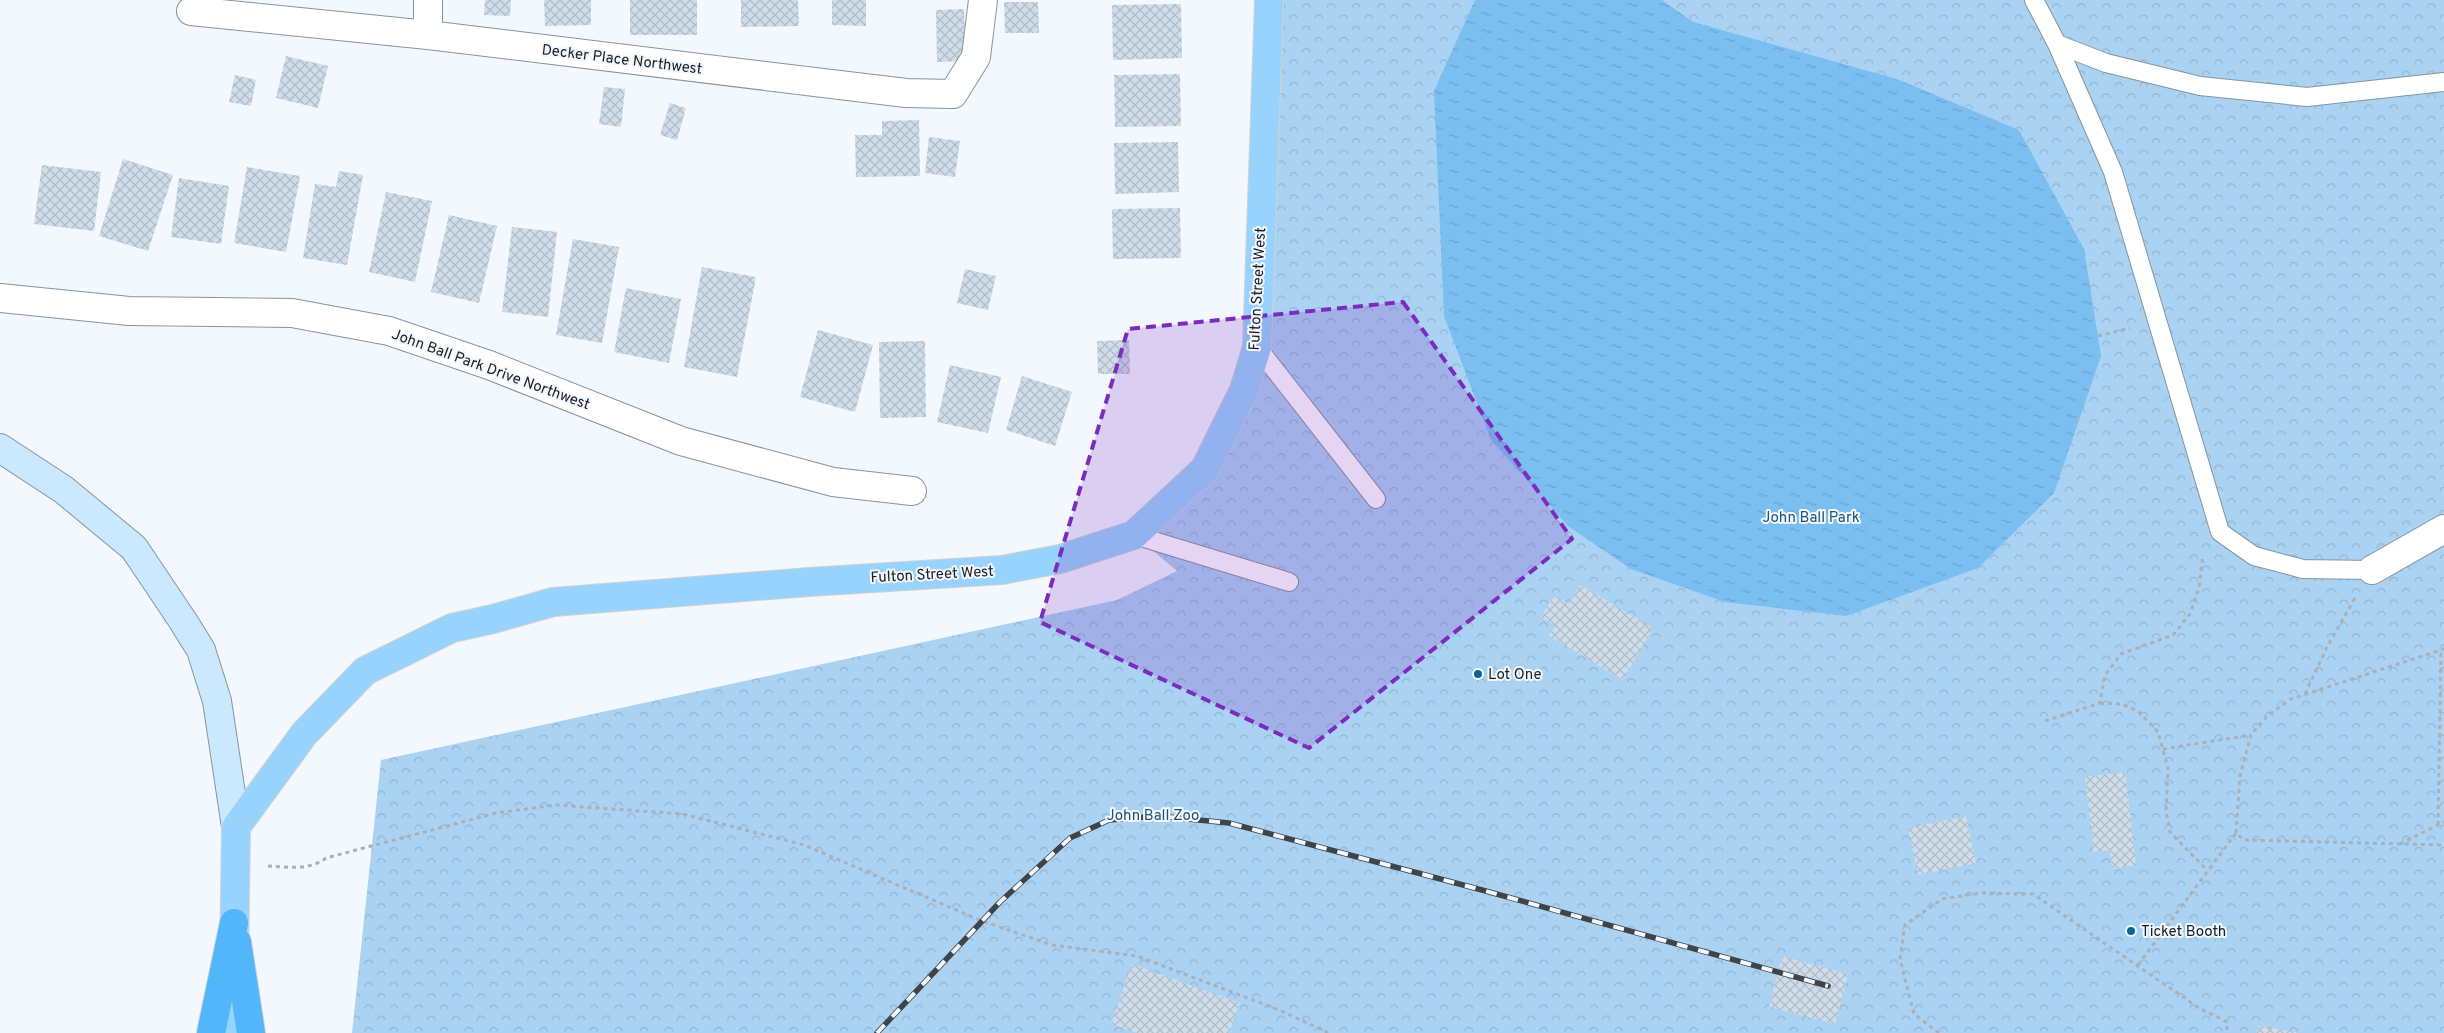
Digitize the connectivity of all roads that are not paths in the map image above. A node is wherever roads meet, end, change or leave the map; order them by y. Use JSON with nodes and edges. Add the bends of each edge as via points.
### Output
{"nodes":[{"id":1,"x":428,"y":0,"type":"edge"},
{"id":2,"x":983,"y":0,"type":"edge"},
{"id":3,"x":1269,"y":0,"type":"edge"},
{"id":4,"x":2034,"y":0,"type":"edge"},
{"id":5,"x":191,"y":11,"type":"dead end"},
{"id":6,"x":428,"y":35,"type":"junction"},
{"id":7,"x":2057,"y":44,"type":"junction"},
{"id":8,"x":2444,"y":82,"type":"edge"},
{"id":9,"x":0,"y":298,"type":"edge"},
{"id":10,"x":1257,"y":348,"type":"junction"},
{"id":11,"x":0,"y":448,"type":"edge"},
{"id":12,"x":912,"y":491,"type":"dead end"},
{"id":13,"x":1376,"y":499,"type":"dead end"},
{"id":14,"x":2444,"y":529,"type":"edge"},
{"id":15,"x":1134,"y":535,"type":"junction"},
{"id":16,"x":2372,"y":570,"type":"joint"},
{"id":17,"x":1288,"y":582,"type":"dead end"},
{"id":18,"x":236,"y":827,"type":"junction"},
{"id":19,"x":234,"y":923,"type":"junction"},
{"id":20,"x":211,"y":1033,"type":"edge"},
{"id":21,"x":234,"y":1033,"type":"edge"},
{"id":22,"x":250,"y":1033,"type":"edge"}],
"edges":[{"from":1,"to":6,"type":"street"},
{"from":2,"to":6,"type":"street","name":"Decker Place Northwest","via":[[976,57],[953,94],[906,93]]},
{"from":3,"to":10,"type":"main road","name":"Fulton Street West"},
{"from":4,"to":7,"type":"lane"},
{"from":5,"to":6,"type":"street","name":"Decker Place Northwest"},
{"from":7,"to":8,"type":"lane","via":[[2106,63],[2200,86],[2307,97]]},
{"from":7,"to":16,"type":"lane","via":[[2113,172],[2220,532],[2254,556],[2303,569]]},
{"from":9,"to":12,"type":"street","name":"John Ball Park Drive Northwest","via":[[129,311],[292,313],[389,331],[489,365],[681,441],[833,482]]},
{"from":10,"to":13,"type":"lane"},
{"from":10,"to":15,"type":"main road","name":"Fulton Street West","via":[[1244,390],[1205,469]]},
{"from":11,"to":18,"type":"main road","via":[[64,490],[134,548],[183,621],[201,650],[217,701]]},
{"from":14,"to":16,"type":"street"},
{"from":15,"to":17,"type":"lane"},
{"from":15,"to":18,"type":"main road","name":"Fulton Street West","via":[[1060,559],[1002,570],[553,602],[452,628],[365,672],[304,734]]},
{"from":18,"to":19,"type":"main road"},
{"from":19,"to":20,"type":"highway"},
{"from":19,"to":21,"type":"main road"},
{"from":19,"to":22,"type":"highway"}]}
